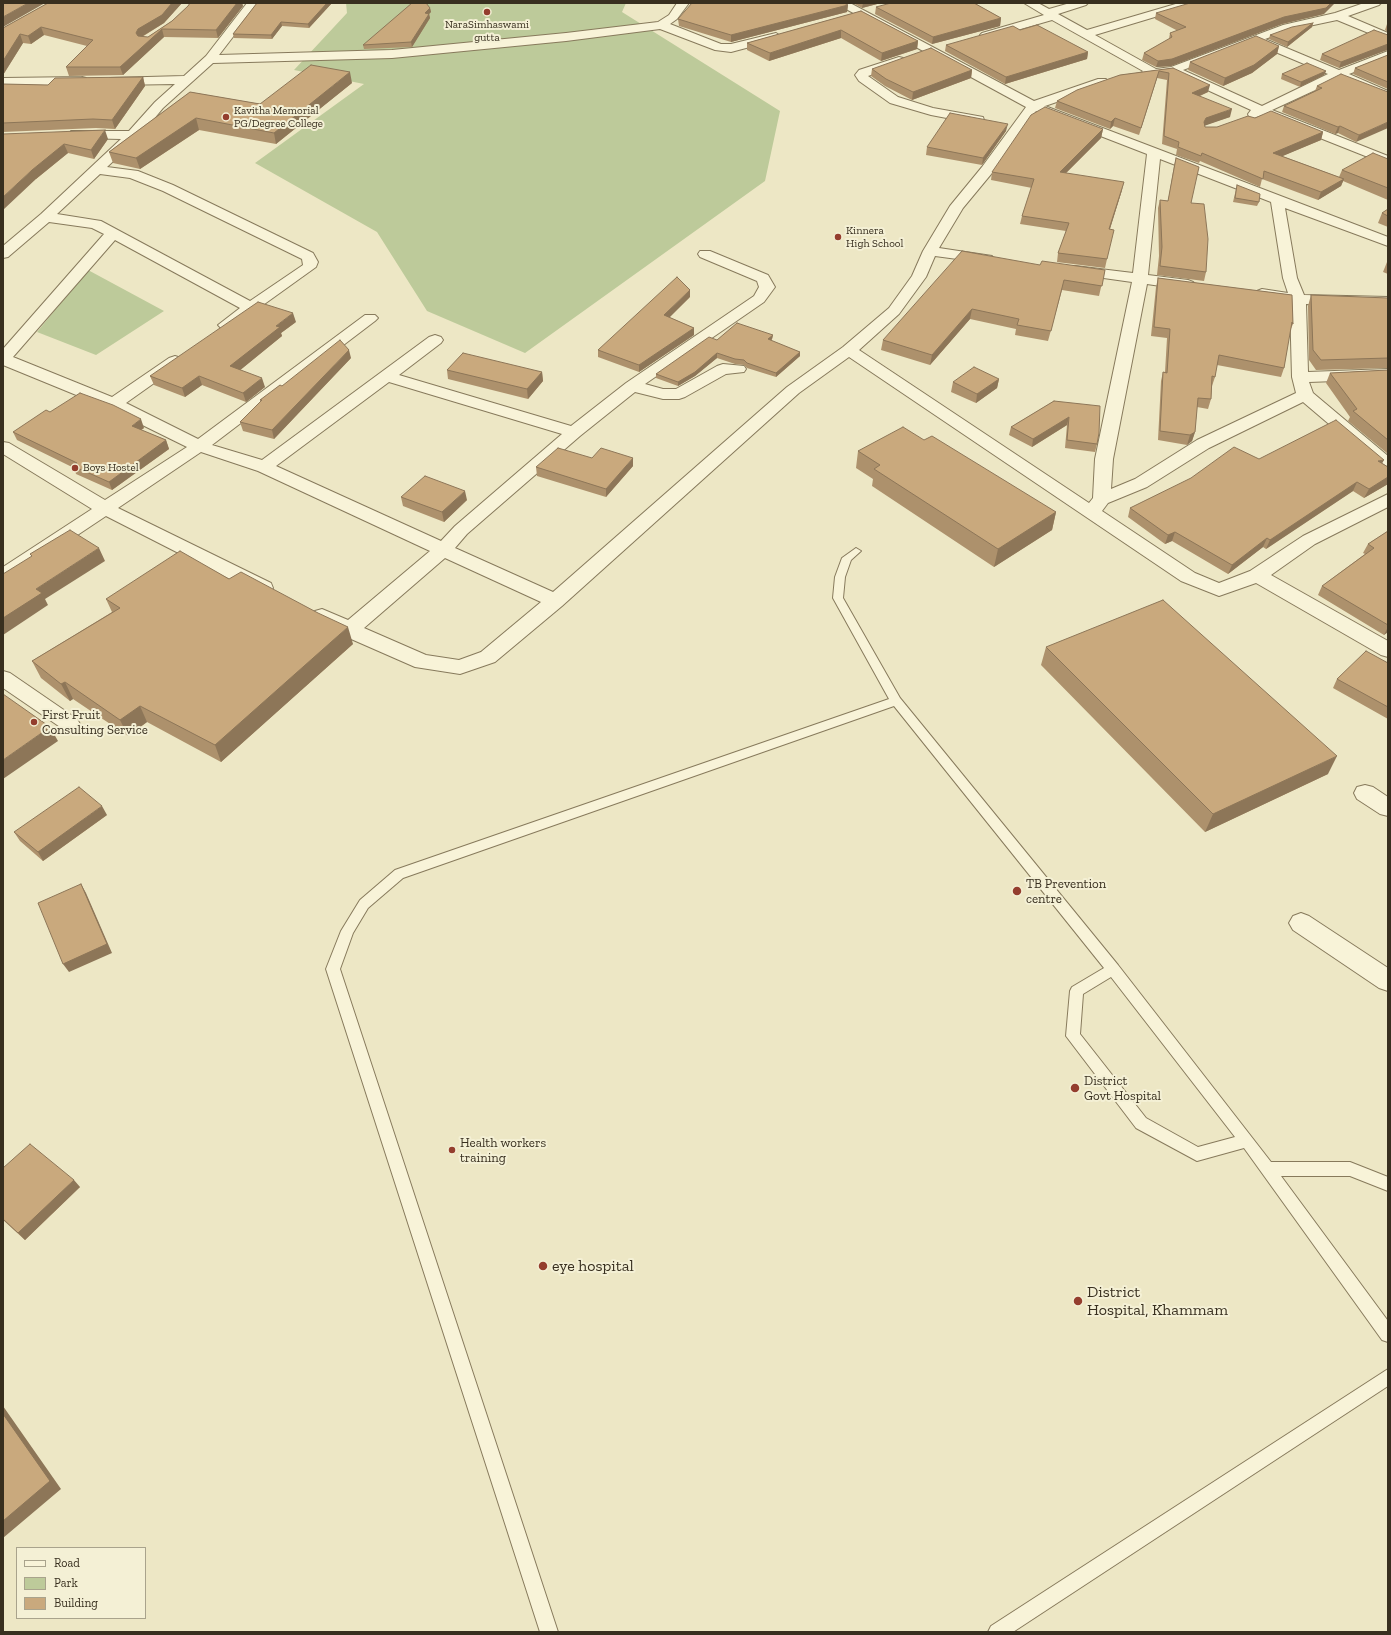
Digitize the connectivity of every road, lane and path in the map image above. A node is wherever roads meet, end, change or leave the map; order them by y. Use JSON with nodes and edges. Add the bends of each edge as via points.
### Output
{"nodes":[{"id":1,"x":253,"y":3,"type":"edge"},
{"id":2,"x":683,"y":3,"type":"edge"},
{"id":3,"x":842,"y":3,"type":"edge"},
{"id":4,"x":1030,"y":3,"type":"edge"},
{"id":5,"x":1082,"y":3,"type":"edge"},
{"id":6,"x":1375,"y":3,"type":"edge"},
{"id":7,"x":1189,"y":4,"type":"edge"},
{"id":8,"x":876,"y":9,"type":"edge"},
{"id":9,"x":1338,"y":10,"type":"edge"},
{"id":10,"x":862,"y":12,"type":"junction"},
{"id":11,"x":1051,"y":15,"type":"junction"},
{"id":12,"x":847,"y":17,"type":"edge"},
{"id":13,"x":661,"y":25,"type":"junction"},
{"id":14,"x":788,"y":33,"type":"edge"},
{"id":15,"x":1085,"y":34,"type":"junction"},
{"id":16,"x":978,"y":37,"type":"edge"},
{"id":17,"x":1388,"y":37,"type":"edge"},
{"id":18,"x":1256,"y":40,"type":"junction"},
{"id":19,"x":947,"y":46,"type":"edge"},
{"id":20,"x":932,"y":50,"type":"junction"},
{"id":21,"x":1388,"y":55,"type":"edge"},
{"id":22,"x":210,"y":59,"type":"junction"},
{"id":23,"x":1173,"y":70,"type":"junction"},
{"id":24,"x":1153,"y":72,"type":"junction"},
{"id":25,"x":1337,"y":75,"type":"junction"},
{"id":26,"x":186,"y":80,"type":"junction"},
{"id":27,"x":3,"y":82,"type":"edge"},
{"id":28,"x":1388,"y":95,"type":"edge"},
{"id":29,"x":1033,"y":106,"type":"junction"},
{"id":30,"x":1263,"y":111,"type":"junction"},
{"id":31,"x":1242,"y":118,"type":"edge"},
{"id":32,"x":988,"y":122,"type":"edge"},
{"id":33,"x":65,"y":134,"type":"edge"},
{"id":34,"x":133,"y":135,"type":"junction"},
{"id":35,"x":1154,"y":152,"type":"junction"},
{"id":36,"x":1388,"y":161,"type":"edge"},
{"id":37,"x":95,"y":169,"type":"junction"},
{"id":38,"x":1277,"y":199,"type":"junction"},
{"id":39,"x":46,"y":217,"type":"junction"},
{"id":40,"x":113,"y":233,"type":"junction"},
{"id":41,"x":1388,"y":242,"type":"edge"},
{"id":42,"x":930,"y":252,"type":"junction"},
{"id":43,"x":3,"y":254,"type":"edge"},
{"id":44,"x":705,"y":254,"type":"dead end"},
{"id":45,"x":1001,"y":260,"type":"edge"},
{"id":46,"x":1062,"y":269,"type":"edge"},
{"id":47,"x":1140,"y":279,"type":"junction"},
{"id":48,"x":1203,"y":287,"type":"edge"},
{"id":49,"x":1250,"y":293,"type":"edge"},
{"id":50,"x":1298,"y":299,"type":"junction"},
{"id":51,"x":1388,"y":302,"type":"edge"},
{"id":52,"x":250,"y":307,"type":"junction"},
{"id":53,"x":370,"y":318,"type":"dead end"},
{"id":54,"x":211,"y":335,"type":"edge"},
{"id":55,"x":435,"y":340,"type":"dead end"},
{"id":56,"x":849,"y":350,"type":"junction"},
{"id":57,"x":185,"y":354,"type":"edge"},
{"id":58,"x":3,"y":359,"type":"edge"},
{"id":59,"x":738,"y":369,"type":"dead end"},
{"id":60,"x":1388,"y":374,"type":"edge"},
{"id":61,"x":386,"y":376,"type":"junction"},
{"id":62,"x":1300,"y":377,"type":"junction"},
{"id":63,"x":632,"y":386,"type":"junction"},
{"id":64,"x":1305,"y":396,"type":"junction"},
{"id":65,"x":114,"y":404,"type":"junction"},
{"id":66,"x":574,"y":432,"type":"junction"},
{"id":67,"x":199,"y":446,"type":"junction"},
{"id":68,"x":3,"y":447,"type":"edge"},
{"id":69,"x":1388,"y":465,"type":"edge"},
{"id":70,"x":264,"y":467,"type":"junction"},
{"id":71,"x":1388,"y":500,"type":"edge"},
{"id":72,"x":1096,"y":505,"type":"junction"},
{"id":73,"x":106,"y":509,"type":"junction"},
{"id":74,"x":443,"y":550,"type":"junction"},
{"id":75,"x":856,"y":551,"type":"dead end"},
{"id":76,"x":1257,"y":575,"type":"junction"},
{"id":77,"x":3,"y":576,"type":"edge"},
{"id":78,"x":278,"y":594,"type":"edge"},
{"id":79,"x":555,"y":601,"type":"junction"},
{"id":80,"x":306,"y":608,"type":"edge"},
{"id":81,"x":349,"y":630,"type":"junction"},
{"id":82,"x":1388,"y":650,"type":"edge"},
{"id":83,"x":3,"y":678,"type":"edge"},
{"id":84,"x":896,"y":701,"type":"junction"},
{"id":85,"x":70,"y":724,"type":"dead end"},
{"id":86,"x":1365,"y":793,"type":"dead end"},
{"id":87,"x":1388,"y":808,"type":"edge"},
{"id":88,"x":1301,"y":924,"type":"dead end"},
{"id":89,"x":1113,"y":969,"type":"junction"},
{"id":90,"x":1388,"y":981,"type":"edge"},
{"id":91,"x":1247,"y":1141,"type":"junction"},
{"id":92,"x":1268,"y":1169,"type":"junction"},
{"id":93,"x":1388,"y":1184,"type":"edge"},
{"id":94,"x":1388,"y":1334,"type":"edge"},
{"id":95,"x":1388,"y":1377,"type":"edge"},
{"id":96,"x":549,"y":1632,"type":"edge"},
{"id":97,"x":998,"y":1632,"type":"edge"}],
"edges":[{"from":1,"to":22,"type":"street"},
{"from":2,"to":13,"type":"street","via":[[673,17]]},
{"from":3,"to":10,"type":"street"},
{"from":4,"to":11,"type":"street"},
{"from":5,"to":11,"type":"street"},
{"from":6,"to":9,"type":"street","via":[[1359,9]]},
{"from":7,"to":15,"type":"street"},
{"from":8,"to":10,"type":"street"},
{"from":9,"to":17,"type":"street"},
{"from":9,"to":18,"type":"street"},
{"from":10,"to":12,"type":"street"},
{"from":10,"to":20,"type":"street"},
{"from":11,"to":15,"type":"street"},
{"from":11,"to":16,"type":"street"},
{"from":13,"to":14,"type":"street","via":[[719,47],[731,48]]},
{"from":13,"to":22,"type":"street","via":[[392,54]]},
{"from":15,"to":24,"type":"street"},
{"from":18,"to":23,"type":"street"},
{"from":18,"to":25,"type":"street"},
{"from":19,"to":20,"type":"street"},
{"from":20,"to":29,"type":"street"},
{"from":20,"to":32,"type":"street","via":[[861,75],[894,100],[930,111]]},
{"from":21,"to":25,"type":"street"},
{"from":22,"to":26,"type":"street"},
{"from":23,"to":24,"type":"street"},
{"from":23,"to":30,"type":"street"},
{"from":24,"to":29,"type":"street","via":[[1123,77]]},
{"from":25,"to":28,"type":"street"},
{"from":25,"to":30,"type":"street"},
{"from":26,"to":27,"type":"street"},
{"from":26,"to":34,"type":"street","via":[[159,104]]},
{"from":29,"to":35,"type":"street"},
{"from":29,"to":42,"type":"street","via":[[1010,126],[987,170],[957,206]]},
{"from":30,"to":31,"type":"street"},
{"from":30,"to":36,"type":"street"},
{"from":33,"to":34,"type":"street"},
{"from":34,"to":37,"type":"street"},
{"from":35,"to":38,"type":"street"},
{"from":35,"to":47,"type":"street"},
{"from":37,"to":39,"type":"street"},
{"from":37,"to":52,"type":"street","via":[[133,174],[168,188],[308,256],[311,262],[308,267]]},
{"from":38,"to":41,"type":"street"},
{"from":38,"to":50,"type":"street","via":[[1290,278]]},
{"from":39,"to":40,"type":"street","via":[[96,224]]},
{"from":39,"to":43,"type":"street"},
{"from":40,"to":52,"type":"street"},
{"from":40,"to":58,"type":"street"},
{"from":42,"to":45,"type":"street"},
{"from":42,"to":56,"type":"street","via":[[920,277],[894,311]]},
{"from":44,"to":63,"type":"street","via":[[763,278],[767,287],[759,299]]},
{"from":46,"to":47,"type":"street"},
{"from":47,"to":48,"type":"street"},
{"from":47,"to":72,"type":"street"},
{"from":49,"to":50,"type":"street"},
{"from":50,"to":51,"type":"street"},
{"from":50,"to":62,"type":"street"},
{"from":52,"to":54,"type":"street"},
{"from":53,"to":67,"type":"street"},
{"from":55,"to":61,"type":"street"},
{"from":56,"to":72,"type":"street"},
{"from":56,"to":79,"type":"street","via":[[793,390]]},
{"from":57,"to":65,"type":"street"},
{"from":58,"to":65,"type":"street"},
{"from":59,"to":63,"type":"street","via":[[723,368],[679,394],[662,394]]},
{"from":60,"to":62,"type":"street"},
{"from":61,"to":66,"type":"street"},
{"from":61,"to":70,"type":"street"},
{"from":62,"to":64,"type":"street"},
{"from":63,"to":66,"type":"street"},
{"from":64,"to":69,"type":"street"},
{"from":64,"to":72,"type":"street","via":[[1203,444],[1141,483]]},
{"from":65,"to":67,"type":"street"},
{"from":66,"to":74,"type":"street","via":[[461,530]]},
{"from":67,"to":70,"type":"street"},
{"from":67,"to":73,"type":"street"},
{"from":68,"to":73,"type":"street"},
{"from":70,"to":74,"type":"street"},
{"from":71,"to":76,"type":"street","via":[[1309,540]]},
{"from":72,"to":76,"type":"street","via":[[1188,578],[1219,590]]},
{"from":73,"to":77,"type":"street"},
{"from":73,"to":78,"type":"street"},
{"from":74,"to":79,"type":"street"},
{"from":74,"to":81,"type":"street"},
{"from":75,"to":84,"type":"lane","via":[[847,558],[840,577],[838,598]]},
{"from":76,"to":82,"type":"street"},
{"from":79,"to":81,"type":"street","via":[[488,657],[460,667],[422,662]]},
{"from":80,"to":81,"type":"street"},
{"from":83,"to":85,"type":"street"},
{"from":84,"to":89,"type":"lane"},
{"from":84,"to":96,"type":"lane","via":[[399,874],[364,904],[347,931],[333,969]]},
{"from":86,"to":87,"type":"street"},
{"from":88,"to":90,"type":"street"},
{"from":89,"to":91,"type":"lane"},
{"from":89,"to":91,"type":"lane","via":[[1077,991],[1073,1036],[1141,1123],[1196,1154]]},
{"from":91,"to":92,"type":"lane"},
{"from":92,"to":93,"type":"lane","via":[[1350,1169]]},
{"from":92,"to":94,"type":"lane"},
{"from":95,"to":97,"type":"lane"}]}
